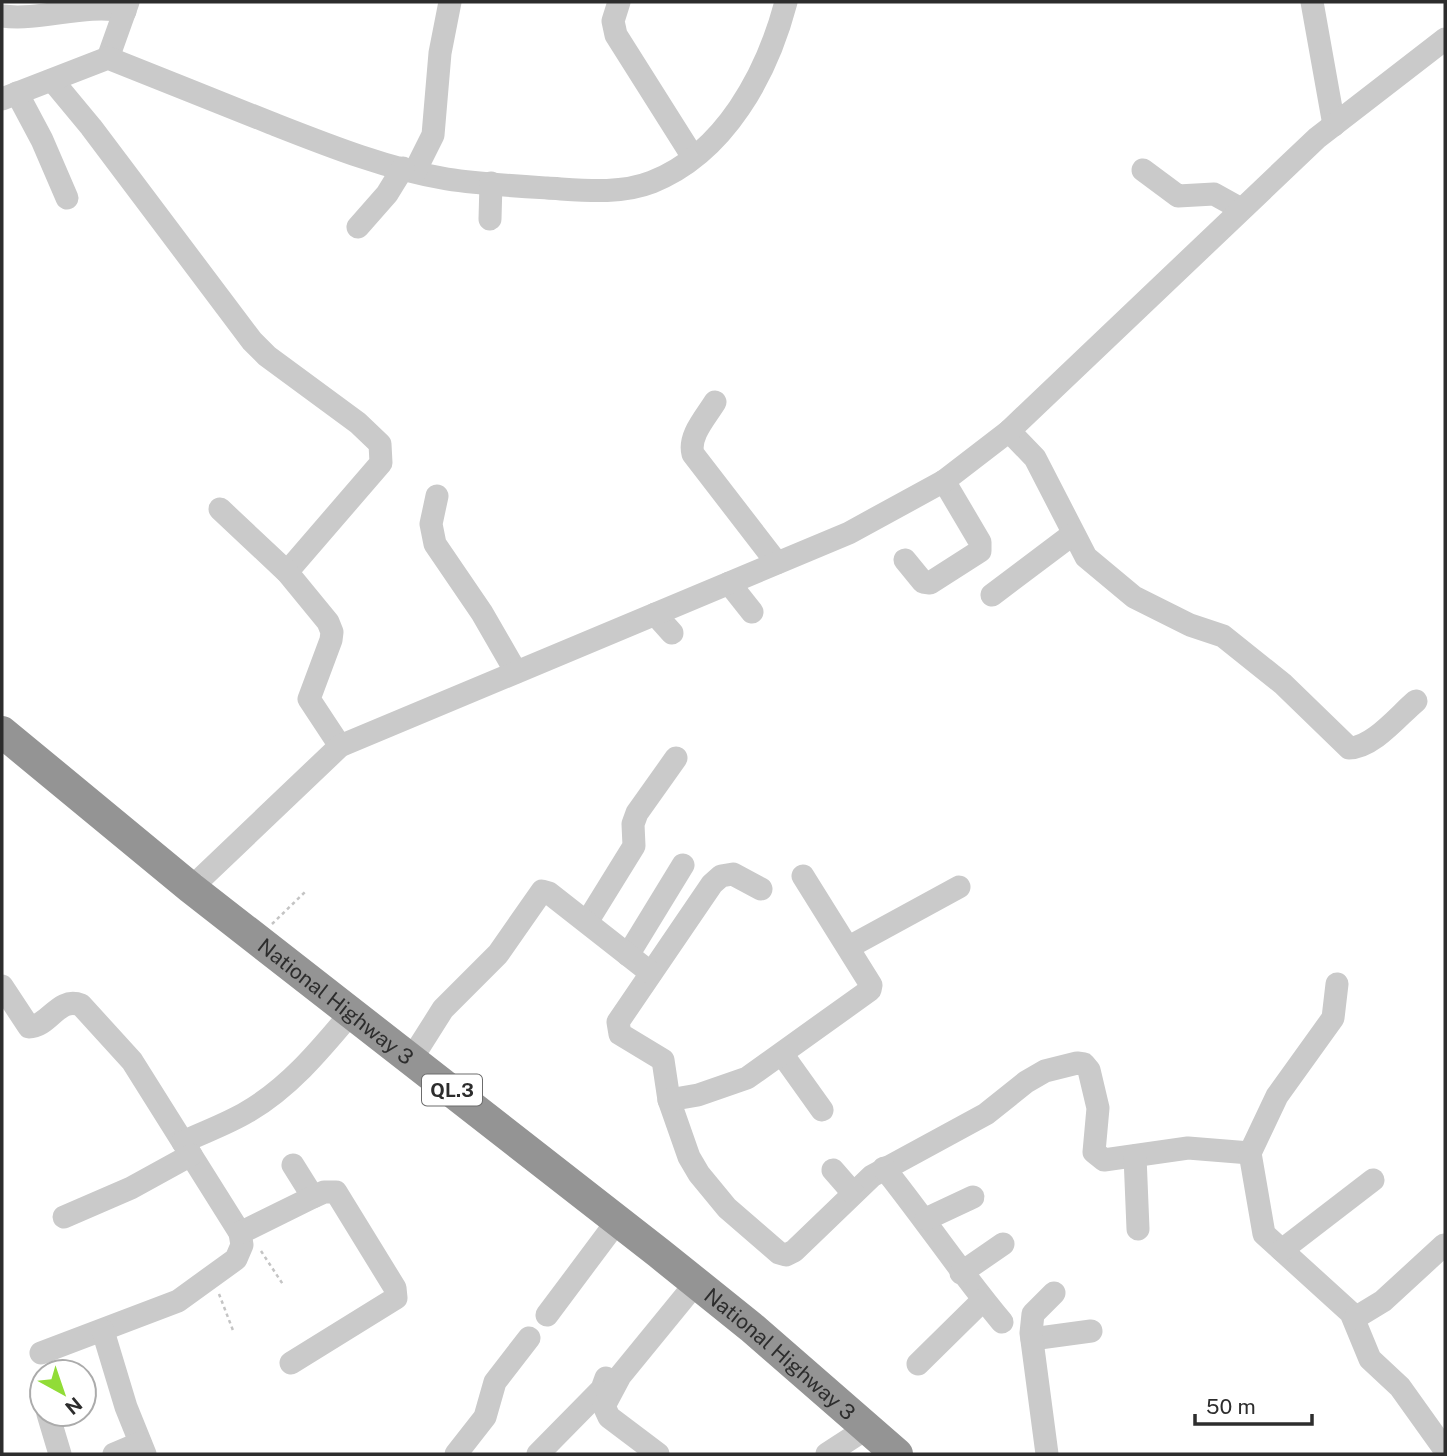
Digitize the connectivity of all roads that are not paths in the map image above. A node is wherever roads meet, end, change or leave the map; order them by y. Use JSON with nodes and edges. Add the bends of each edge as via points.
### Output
{"nodes":[{"id":1,"x":450,"y":2,"type":"edge"},
{"id":2,"x":619,"y":2,"type":"edge"},
{"id":3,"x":786,"y":2,"type":"edge"},
{"id":4,"x":1312,"y":2,"type":"edge"},
{"id":5,"x":126,"y":6,"type":"edge"},
{"id":6,"x":2,"y":16,"type":"edge"},
{"id":7,"x":1445,"y":38,"type":"edge"},
{"id":8,"x":108,"y":58,"type":"junction"},
{"id":9,"x":52,"y":80,"type":"junction"},
{"id":10,"x":9,"y":96,"type":"edge"},
{"id":11,"x":1334,"y":124,"type":"junction"},
{"id":12,"x":693,"y":157,"type":"junction"},
{"id":13,"x":409,"y":170,"type":"junction"},
{"id":14,"x":1143,"y":170,"type":"dead end"},
{"id":15,"x":491,"y":183,"type":"junction"},
{"id":16,"x":66,"y":198,"type":"dead end"},
{"id":17,"x":1241,"y":209,"type":"junction"},
{"id":18,"x":491,"y":219,"type":"dead end"},
{"id":19,"x":358,"y":227,"type":"dead end"},
{"id":20,"x":715,"y":402,"type":"dead end"},
{"id":21,"x":1009,"y":431,"type":"junction"},
{"id":22,"x":944,"y":481,"type":"junction"},
{"id":23,"x":437,"y":496,"type":"dead end"},
{"id":24,"x":220,"y":509,"type":"dead end"},
{"id":25,"x":1073,"y":534,"type":"junction"},
{"id":26,"x":905,"y":560,"type":"dead end"},
{"id":27,"x":777,"y":563,"type":"junction"},
{"id":28,"x":287,"y":572,"type":"junction"},
{"id":29,"x":729,"y":583,"type":"junction"},
{"id":30,"x":992,"y":595,"type":"dead end"},
{"id":31,"x":752,"y":612,"type":"dead end"},
{"id":32,"x":655,"y":614,"type":"junction"},
{"id":33,"x":672,"y":633,"type":"dead end"},
{"id":34,"x":516,"y":672,"type":"junction"},
{"id":35,"x":1416,"y":701,"type":"dead end"},
{"id":36,"x":2,"y":733,"type":"edge"},
{"id":37,"x":340,"y":746,"type":"junction"},
{"id":38,"x":676,"y":758,"type":"dead end"},
{"id":39,"x":682,"y":865,"type":"dead end"},
{"id":40,"x":803,"y":876,"type":"dead end"},
{"id":41,"x":959,"y":887,"type":"dead end"},
{"id":42,"x":191,"y":888,"type":"junction"},
{"id":43,"x":761,"y":889,"type":"dead end"},
{"id":44,"x":587,"y":922,"type":"junction"},
{"id":45,"x":849,"y":947,"type":"junction"},
{"id":46,"x":628,"y":955,"type":"junction"},
{"id":47,"x":651,"y":973,"type":"junction"},
{"id":48,"x":1337,"y":984,"type":"dead end"},
{"id":49,"x":2,"y":986,"type":"edge"},
{"id":50,"x":352,"y":1012,"type":"junction"},
{"id":51,"x":782,"y":1054,"type":"junction"},
{"id":52,"x":412,"y":1059,"type":"junction"},
{"id":53,"x":669,"y":1100,"type":"junction"},
{"id":54,"x":822,"y":1110,"type":"dead end"},
{"id":55,"x":187,"y":1149,"type":"junction"},
{"id":56,"x":1250,"y":1153,"type":"junction"},
{"id":57,"x":1135,"y":1156,"type":"junction"},
{"id":58,"x":293,"y":1165,"type":"dead end"},
{"id":59,"x":884,"y":1168,"type":"junction"},
{"id":60,"x":833,"y":1170,"type":"dead end"},
{"id":61,"x":1373,"y":1180,"type":"dead end"},
{"id":62,"x":853,"y":1193,"type":"junction"},
{"id":63,"x":313,"y":1196,"type":"junction"},
{"id":64,"x":973,"y":1197,"type":"dead end"},
{"id":65,"x":64,"y":1217,"type":"dead end"},
{"id":66,"x":926,"y":1219,"type":"junction"},
{"id":67,"x":618,"y":1220,"type":"junction"},
{"id":68,"x":1138,"y":1229,"type":"dead end"},
{"id":69,"x":244,"y":1231,"type":"junction"},
{"id":70,"x":1003,"y":1244,"type":"dead end"},
{"id":71,"x":1444,"y":1245,"type":"edge"},
{"id":72,"x":1282,"y":1250,"type":"junction"},
{"id":73,"x":961,"y":1273,"type":"junction"},
{"id":74,"x":696,"y":1283,"type":"junction"},
{"id":75,"x":1054,"y":1293,"type":"dead end"},
{"id":76,"x":983,"y":1300,"type":"junction"},
{"id":77,"x":547,"y":1315,"type":"dead end"},
{"id":78,"x":1355,"y":1318,"type":"junction"},
{"id":79,"x":1002,"y":1322,"type":"dead end"},
{"id":80,"x":103,"y":1331,"type":"junction"},
{"id":81,"x":1091,"y":1331,"type":"dead end"},
{"id":82,"x":528,"y":1338,"type":"dead end"},
{"id":83,"x":1032,"y":1339,"type":"junction"},
{"id":84,"x":41,"y":1353,"type":"dead end"},
{"id":85,"x":290,"y":1363,"type":"dead end"},
{"id":86,"x":918,"y":1364,"type":"dead end"},
{"id":87,"x":608,"y":1368,"type":"dead end"},
{"id":88,"x":53,"y":1428,"type":"edge"},
{"id":89,"x":867,"y":1428,"type":"junction"},
{"id":90,"x":143,"y":1449,"type":"edge"},
{"id":91,"x":1445,"y":1450,"type":"edge"},
{"id":92,"x":61,"y":1454,"type":"edge"},
{"id":93,"x":114,"y":1454,"type":"edge"},
{"id":94,"x":456,"y":1454,"type":"edge"},
{"id":95,"x":538,"y":1454,"type":"edge"},
{"id":96,"x":657,"y":1454,"type":"edge"},
{"id":97,"x":827,"y":1454,"type":"edge"},
{"id":98,"x":897,"y":1454,"type":"edge"},
{"id":99,"x":1046,"y":1454,"type":"edge"}],
"edges":[{"from":1,"to":13,"type":"street","via":[[433,135]]},
{"from":2,"to":12,"type":"street","via":[[613,21],[616,34]]},
{"from":3,"to":12,"type":"street","via":[[754,85],[716,138]]},
{"from":4,"to":11,"type":"street"},
{"from":5,"to":6,"type":"street"},
{"from":5,"to":8,"type":"street"},
{"from":7,"to":11,"type":"street"},
{"from":8,"to":9,"type":"street"},
{"from":8,"to":13,"type":"street","via":[[306,137]]},
{"from":9,"to":10,"type":"street"},
{"from":9,"to":28,"type":"street","via":[[252,341],[380,444],[381,463]]},
{"from":10,"to":16,"type":"street","via":[[42,140]]},
{"from":11,"to":17,"type":"street"},
{"from":12,"to":15,"type":"street","via":[[651,182],[621,189]]},
{"from":13,"to":15,"type":"street"},
{"from":13,"to":19,"type":"street"},
{"from":14,"to":17,"type":"street","via":[[1178,196],[1214,194]]},
{"from":15,"to":18,"type":"street"},
{"from":17,"to":21,"type":"street"},
{"from":20,"to":27,"type":"street","via":[[694,438],[694,454]]},
{"from":21,"to":22,"type":"street"},
{"from":21,"to":25,"type":"street","via":[[1035,458]]},
{"from":22,"to":26,"type":"street","via":[[980,542],[980,551],[930,583],[923,582]]},
{"from":22,"to":27,"type":"street","via":[[849,533]]},
{"from":23,"to":34,"type":"street","via":[[431,524],[435,544]]},
{"from":24,"to":28,"type":"street"},
{"from":25,"to":30,"type":"street"},
{"from":25,"to":35,"type":"street","via":[[1086,557],[1134,597],[1223,636],[1283,684],[1349,748],[1368,742]]},
{"from":27,"to":29,"type":"street"},
{"from":28,"to":37,"type":"street","via":[[332,632],[309,699]]},
{"from":29,"to":31,"type":"street"},
{"from":29,"to":32,"type":"street"},
{"from":32,"to":33,"type":"street"},
{"from":32,"to":34,"type":"street"},
{"from":34,"to":37,"type":"street"},
{"from":36,"to":42,"type":"highway","name":"National Highway 3","number":"QL.3"},
{"from":37,"to":42,"type":"street"},
{"from":38,"to":44,"type":"street","via":[[637,813],[634,846]]},
{"from":39,"to":46,"type":"street"},
{"from":40,"to":45,"type":"street"},
{"from":41,"to":45,"type":"street"},
{"from":42,"to":50,"type":"highway","name":"National Highway 3","number":"QL.3"},
{"from":43,"to":47,"type":"street","via":[[733,874],[721,876]]},
{"from":44,"to":46,"type":"street"},
{"from":44,"to":52,"type":"street","via":[[542,891],[498,954],[443,1009]]},
{"from":45,"to":51,"type":"street","via":[[870,990]]},
{"from":46,"to":47,"type":"street"},
{"from":47,"to":53,"type":"street","via":[[617,1029],[663,1060]]},
{"from":48,"to":56,"type":"street","via":[[1333,1018],[1277,1096]]},
{"from":49,"to":55,"type":"street","via":[[29,1027],[68,1004],[81,1005],[132,1061]]},
{"from":50,"to":52,"type":"highway","name":"National Highway 3","number":"QL.3"},
{"from":50,"to":55,"type":"street","via":[[282,1087]]},
{"from":51,"to":53,"type":"street","via":[[747,1078]]},
{"from":51,"to":54,"type":"street"},
{"from":52,"to":67,"type":"highway","name":"National Highway 3","number":"QL.3"},
{"from":53,"to":62,"type":"street","via":[[699,1174],[727,1208],[779,1253],[794,1251]]},
{"from":55,"to":65,"type":"street","via":[[131,1188]]},
{"from":55,"to":69,"type":"street"},
{"from":56,"to":57,"type":"street","via":[[1188,1148]]},
{"from":56,"to":72,"type":"street","via":[[1264,1234]]},
{"from":57,"to":59,"type":"street","via":[[1097,1158],[1097,1097],[1089,1070],[1077,1063],[1035,1075],[986,1114]]},
{"from":57,"to":68,"type":"street"},
{"from":58,"to":63,"type":"street"},
{"from":59,"to":62,"type":"street"},
{"from":59,"to":66,"type":"street"},
{"from":60,"to":62,"type":"street"},
{"from":61,"to":72,"type":"street"},
{"from":63,"to":69,"type":"street"},
{"from":63,"to":85,"type":"street","via":[[331,1191],[341,1196],[397,1294]]},
{"from":64,"to":66,"type":"street"},
{"from":66,"to":73,"type":"street"},
{"from":67,"to":74,"type":"highway","name":"National Highway 3","number":"QL.3"},
{"from":67,"to":77,"type":"street"},
{"from":69,"to":80,"type":"street","via":[[236,1259],[212,1278],[165,1308]]},
{"from":70,"to":73,"type":"street"},
{"from":71,"to":78,"type":"street","via":[[1383,1301]]},
{"from":72,"to":78,"type":"street"},
{"from":73,"to":76,"type":"street"},
{"from":74,"to":89,"type":"highway","name":"National Highway 3","number":"QL.3"},
{"from":74,"to":96,"type":"street","via":[[620,1376],[604,1406],[609,1417]]},
{"from":75,"to":83,"type":"street","via":[[1033,1314]]},
{"from":76,"to":79,"type":"street"},
{"from":76,"to":86,"type":"street"},
{"from":78,"to":91,"type":"street","via":[[1370,1359],[1399,1387]]},
{"from":80,"to":84,"type":"street"},
{"from":80,"to":90,"type":"street"},
{"from":81,"to":83,"type":"street"},
{"from":82,"to":94,"type":"street","via":[[495,1382],[485,1417]]},
{"from":83,"to":99,"type":"street"},
{"from":87,"to":95,"type":"street","via":[[601,1389]]},
{"from":88,"to":92,"type":"street"},
{"from":89,"to":97,"type":"street"},
{"from":89,"to":98,"type":"highway","name":"National Highway 3","number":"QL.3"},
{"from":90,"to":93,"type":"street"}]}
